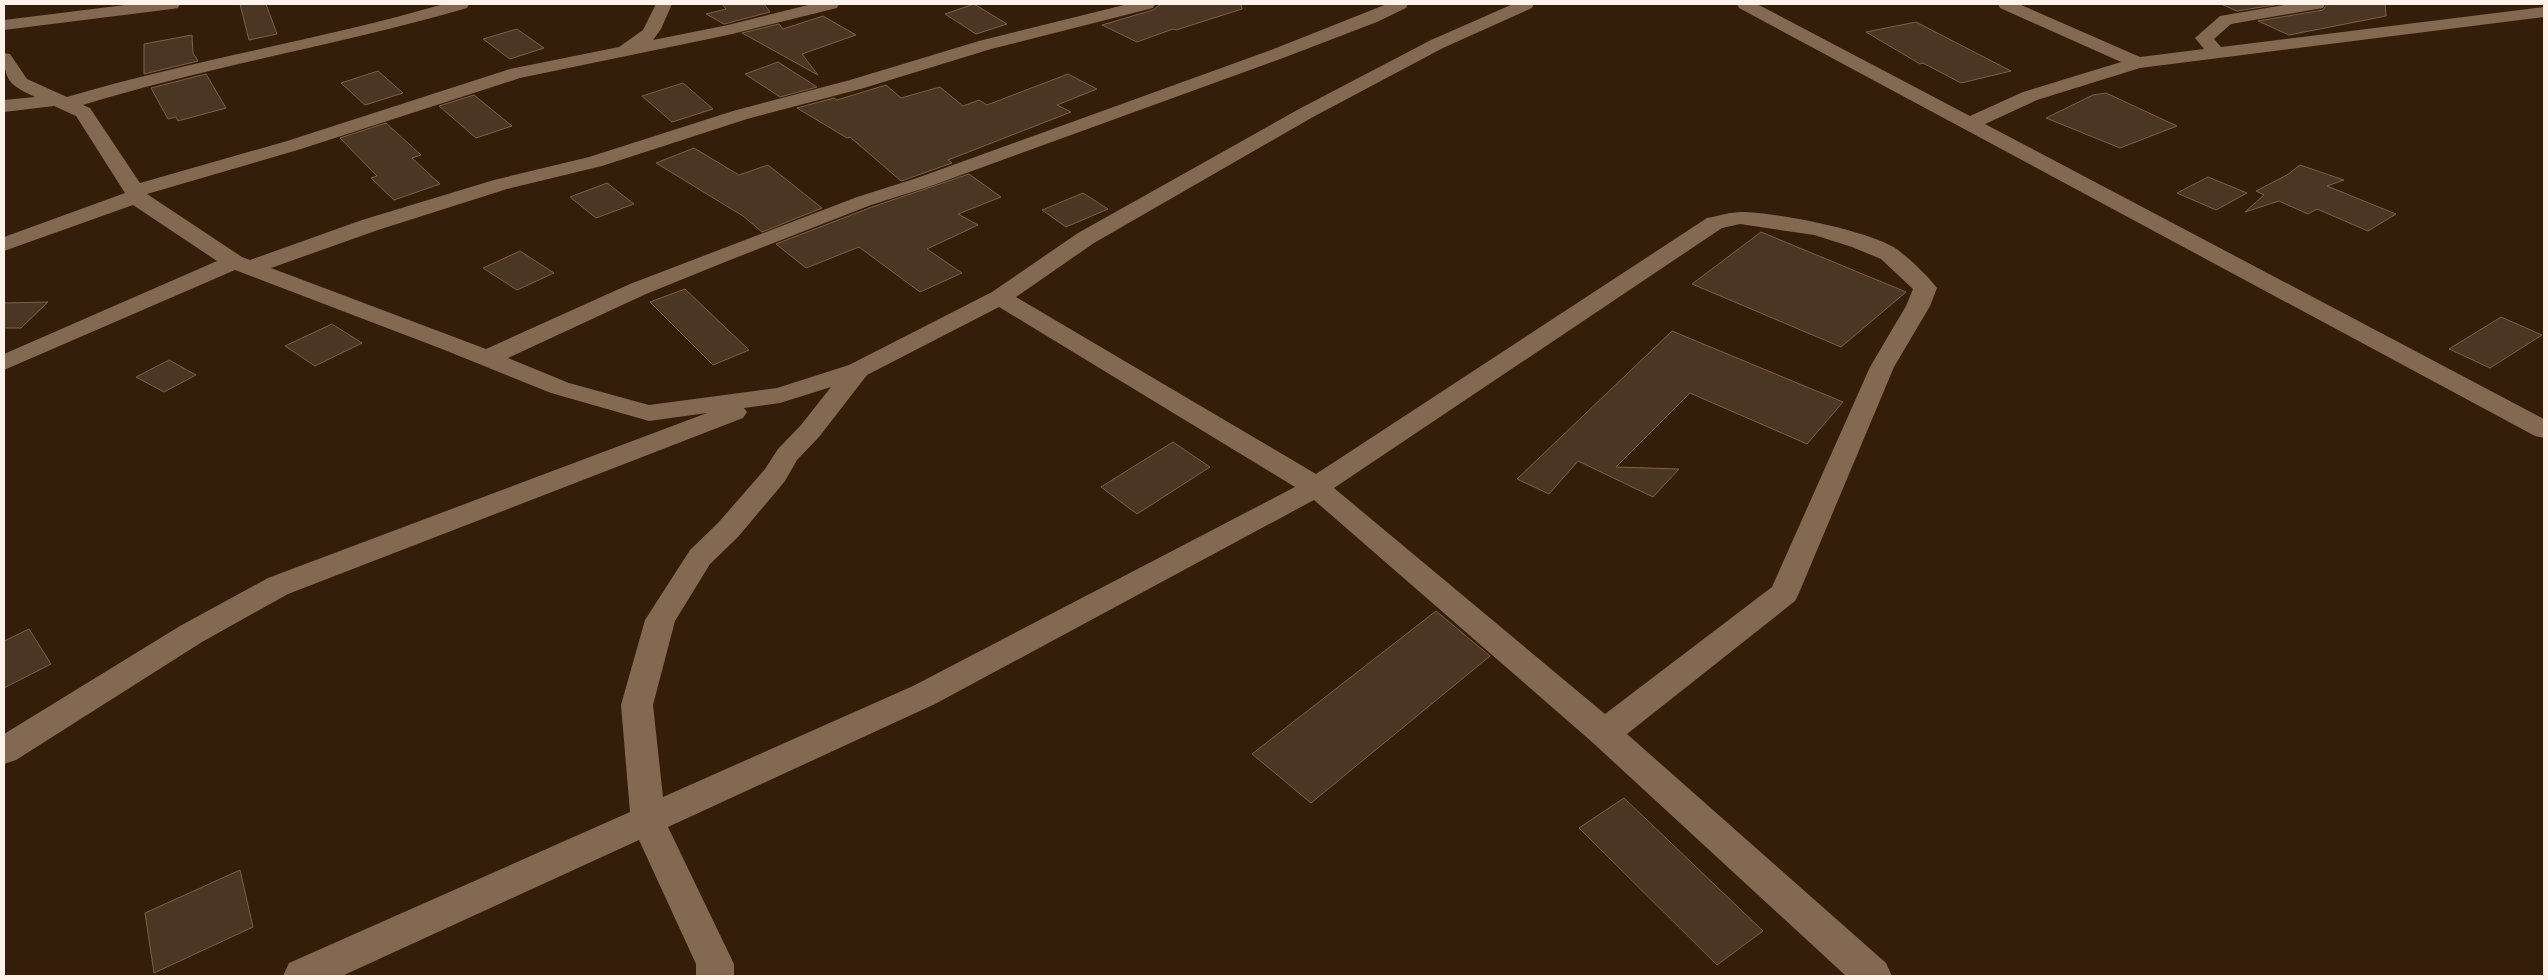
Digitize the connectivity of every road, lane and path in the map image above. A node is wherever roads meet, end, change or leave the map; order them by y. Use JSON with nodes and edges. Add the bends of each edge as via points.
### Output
{"nodes":[{"id":1,"x":172,"y":4,"type":"edge"},
{"id":2,"x":462,"y":4,"type":"edge"},
{"id":3,"x":664,"y":4,"type":"edge"},
{"id":4,"x":831,"y":4,"type":"edge"},
{"id":5,"x":1147,"y":4,"type":"edge"},
{"id":6,"x":1400,"y":4,"type":"edge"},
{"id":7,"x":1526,"y":4,"type":"edge"},
{"id":8,"x":1745,"y":4,"type":"edge"},
{"id":9,"x":2006,"y":4,"type":"edge"},
{"id":10,"x":2317,"y":4,"type":"edge"},
{"id":11,"x":2544,"y":12,"type":"edge"},
{"id":12,"x":4,"y":25,"type":"edge"},
{"id":13,"x":615,"y":53,"type":"junction"},
{"id":14,"x":2217,"y":54,"type":"junction"},
{"id":15,"x":4,"y":58,"type":"edge"},
{"id":16,"x":2138,"y":63,"type":"junction"},
{"id":17,"x":61,"y":102,"type":"junction"},
{"id":18,"x":4,"y":106,"type":"edge"},
{"id":19,"x":1971,"y":124,"type":"junction"},
{"id":20,"x":136,"y":194,"type":"junction"},
{"id":21,"x":4,"y":244,"type":"edge"},
{"id":22,"x":242,"y":265,"type":"junction"},
{"id":23,"x":1000,"y":297,"type":"junction"},
{"id":24,"x":485,"y":359,"type":"junction"},
{"id":25,"x":4,"y":363,"type":"edge"},
{"id":26,"x":858,"y":370,"type":"junction"},
{"id":27,"x":656,"y":426,"type":"junction"},
{"id":28,"x":2544,"y":430,"type":"edge"},
{"id":29,"x":1316,"y":487,"type":"junction"},
{"id":30,"x":1604,"y":733,"type":"junction"},
{"id":31,"x":4,"y":751,"type":"edge"},
{"id":32,"x":648,"y":821,"type":"junction"},
{"id":33,"x":302,"y":976,"type":"edge"},
{"id":34,"x":714,"y":976,"type":"edge"},
{"id":35,"x":1873,"y":976,"type":"edge"}],
"edges":[{"from":1,"to":12,"type":"street"},
{"from":2,"to":17,"type":"street","via":[[377,29],[145,80]]},
{"from":3,"to":13,"type":"street","via":[[648,37]]},
{"from":4,"to":13,"type":"street","via":[[728,30]]},
{"from":5,"to":22,"type":"street","via":[[985,45],[740,115],[595,162],[501,184]]},
{"from":6,"to":24,"type":"street","via":[[1277,54],[722,255],[638,289]]},
{"from":7,"to":23,"type":"street","via":[[1437,44],[1306,113],[1086,238]]},
{"from":8,"to":19,"type":"street"},
{"from":9,"to":16,"type":"street"},
{"from":10,"to":14,"type":"street","via":[[2226,20],[2204,38]]},
{"from":11,"to":14,"type":"street"},
{"from":13,"to":20,"type":"street","via":[[516,73]]},
{"from":14,"to":16,"type":"street"},
{"from":15,"to":17,"type":"street","via":[[20,83]]},
{"from":16,"to":19,"type":"street","via":[[2030,96]]},
{"from":17,"to":18,"type":"street"},
{"from":17,"to":20,"type":"street","via":[[83,112]]},
{"from":19,"to":28,"type":"street"},
{"from":20,"to":21,"type":"street"},
{"from":20,"to":22,"type":"street","via":[[141,202]]},
{"from":22,"to":24,"type":"street"},
{"from":22,"to":25,"type":"street"},
{"from":23,"to":26,"type":"street"},
{"from":23,"to":29,"type":"street"},
{"from":24,"to":27,"type":"street"},
{"from":26,"to":27,"type":"street","via":[[780,395]]},
{"from":26,"to":32,"type":"street","via":[[787,455],[775,475],[700,557],[660,620],[637,705]]},
{"from":27,"to":31,"type":"street","via":[[278,586],[192,634]]},
{"from":29,"to":30,"type":"street"},
{"from":29,"to":30,"type":"street","via":[[1715,223],[1740,218],[1817,229],[1889,254],[1908,269],[1925,288],[1882,367],[1784,593]]},
{"from":29,"to":32,"type":"street","via":[[924,695]]},
{"from":30,"to":35,"type":"street"},
{"from":32,"to":33,"type":"street"},
{"from":32,"to":34,"type":"street","via":[[715,964]]}]}
